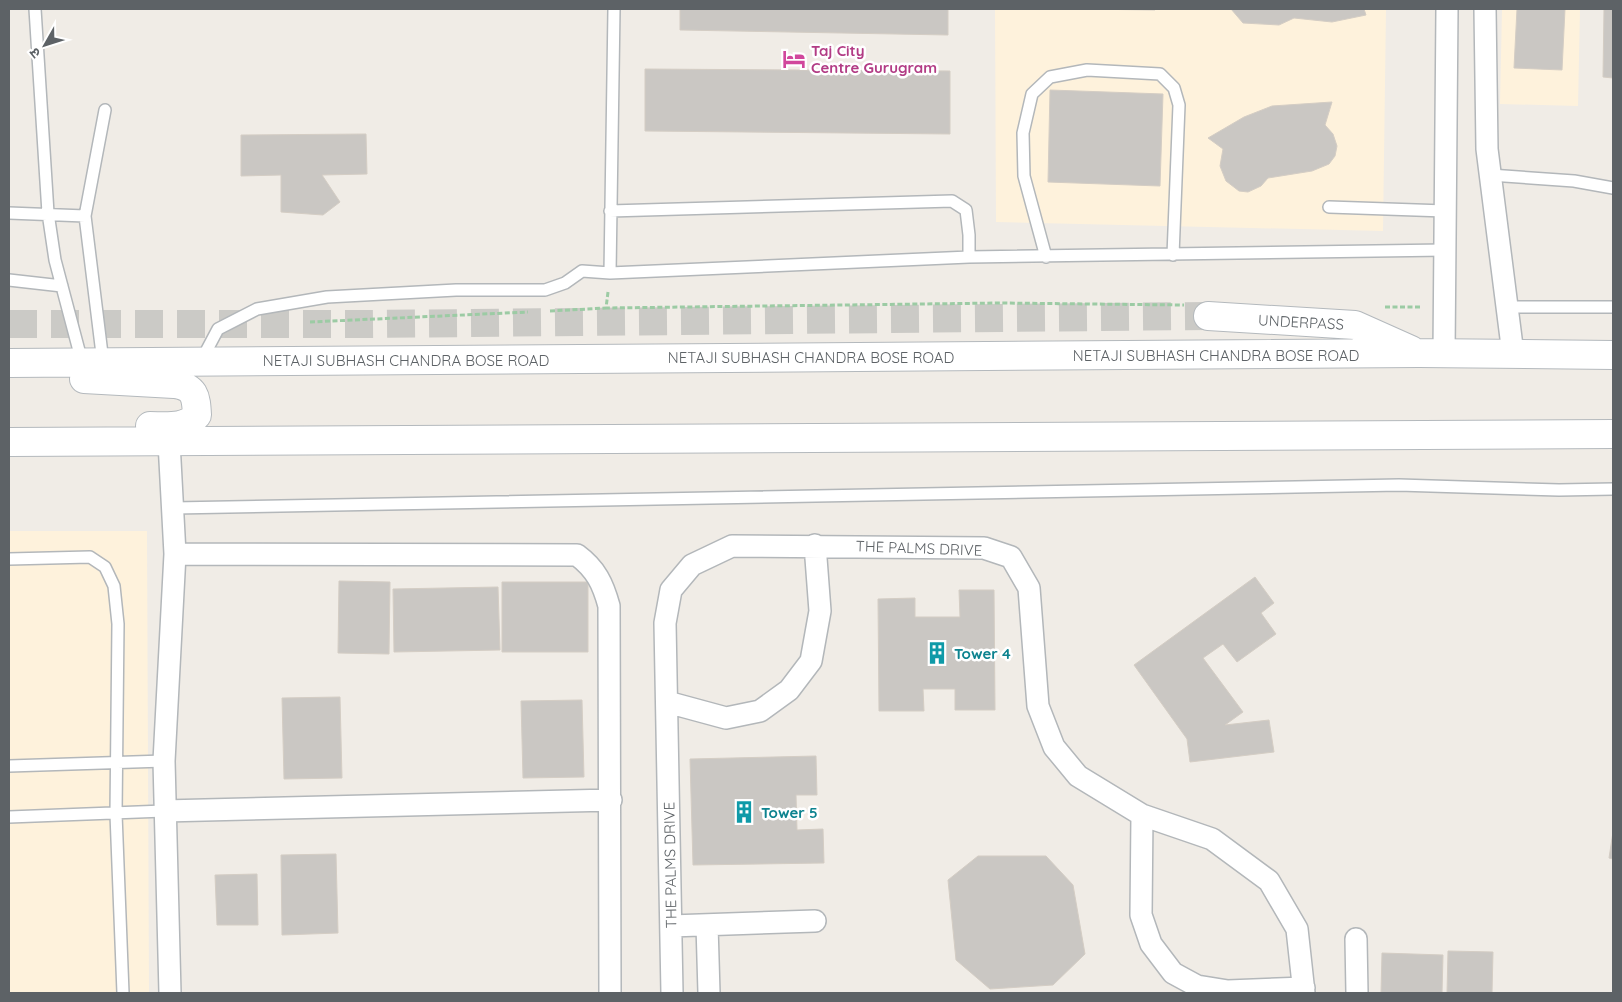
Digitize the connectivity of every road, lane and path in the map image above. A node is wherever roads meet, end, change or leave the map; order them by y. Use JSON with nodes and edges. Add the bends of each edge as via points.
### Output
{"nodes":[{"id":1,"x":35,"y":9,"type":"edge"},
{"id":2,"x":614,"y":9,"type":"edge"},
{"id":3,"x":1447,"y":9,"type":"edge"},
{"id":4,"x":1486,"y":9,"type":"edge"},
{"id":5,"x":105,"y":110,"type":"dead end"},
{"id":6,"x":1490,"y":175,"type":"junction"},
{"id":7,"x":1613,"y":188,"type":"edge"},
{"id":8,"x":1329,"y":207,"type":"dead end"},
{"id":9,"x":610,"y":211,"type":"junction"},
{"id":10,"x":1445,"y":211,"type":"junction"},
{"id":11,"x":48,"y":212,"type":"junction"},
{"id":12,"x":9,"y":213,"type":"edge"},
{"id":13,"x":85,"y":216,"type":"junction"},
{"id":14,"x":1445,"y":250,"type":"junction"},
{"id":15,"x":1173,"y":255,"type":"junction"},
{"id":16,"x":969,"y":257,"type":"junction"},
{"id":17,"x":1046,"y":257,"type":"junction"},
{"id":18,"x":610,"y":273,"type":"junction"},
{"id":19,"x":9,"y":280,"type":"edge"},
{"id":20,"x":62,"y":286,"type":"junction"},
{"id":21,"x":1376,"y":307,"type":"dead end"},
{"id":22,"x":1506,"y":307,"type":"junction"},
{"id":23,"x":1613,"y":307,"type":"edge"},
{"id":24,"x":606,"y":308,"type":"junction"},
{"id":25,"x":1445,"y":308,"type":"junction"},
{"id":26,"x":1199,"y":310,"type":"joint"},
{"id":27,"x":537,"y":311,"type":"dead end"},
{"id":28,"x":547,"y":311,"type":"dead end"},
{"id":29,"x":300,"y":322,"type":"dead end"},
{"id":30,"x":1431,"y":353,"type":"junction"},
{"id":31,"x":1513,"y":354,"type":"junction"},
{"id":32,"x":1613,"y":354,"type":"edge"},
{"id":33,"x":201,"y":361,"type":"junction"},
{"id":34,"x":92,"y":362,"type":"junction"},
{"id":35,"x":9,"y":363,"type":"edge"},
{"id":36,"x":9,"y":369,"type":"edge"},
{"id":37,"x":1613,"y":434,"type":"edge"},
{"id":38,"x":12,"y":442,"type":"edge"},
{"id":39,"x":169,"y":442,"type":"junction"},
{"id":40,"x":1613,"y":489,"type":"edge"},
{"id":41,"x":174,"y":508,"type":"junction"},
{"id":42,"x":814,"y":545,"type":"junction"},
{"id":43,"x":175,"y":554,"type":"junction"},
{"id":44,"x":9,"y":560,"type":"edge"},
{"id":45,"x":667,"y":702,"type":"junction"},
{"id":46,"x":164,"y":761,"type":"junction"},
{"id":47,"x":117,"y":763,"type":"junction"},
{"id":48,"x":9,"y":766,"type":"edge"},
{"id":49,"x":611,"y":800,"type":"junction"},
{"id":50,"x":164,"y":811,"type":"junction"},
{"id":51,"x":116,"y":814,"type":"junction"},
{"id":52,"x":1142,"y":815,"type":"junction"},
{"id":53,"x":9,"y":817,"type":"edge"},
{"id":54,"x":815,"y":921,"type":"dead end"},
{"id":55,"x":707,"y":925,"type":"junction"},
{"id":56,"x":671,"y":926,"type":"junction"},
{"id":57,"x":1356,"y":939,"type":"dead end"},
{"id":58,"x":1304,"y":991,"type":"edge"},
{"id":59,"x":123,"y":993,"type":"edge"},
{"id":60,"x":170,"y":993,"type":"edge"},
{"id":61,"x":610,"y":993,"type":"edge"},
{"id":62,"x":672,"y":993,"type":"edge"},
{"id":63,"x":709,"y":993,"type":"edge"},
{"id":64,"x":1357,"y":993,"type":"edge"}],
"edges":[{"from":1,"to":11,"type":"lane"},
{"from":2,"to":9,"type":"lane"},
{"from":3,"to":10,"type":"street"},
{"from":4,"to":6,"type":"street"},
{"from":5,"to":13,"type":"lane"},
{"from":6,"to":7,"type":"lane","via":[[1574,181]]},
{"from":6,"to":22,"type":"street"},
{"from":8,"to":10,"type":"lane"},
{"from":9,"to":16,"type":"lane","via":[[952,201],[966,210]]},
{"from":9,"to":18,"type":"lane"},
{"from":10,"to":14,"type":"street"},
{"from":11,"to":12,"type":"lane"},
{"from":11,"to":13,"type":"lane"},
{"from":11,"to":20,"type":"lane"},
{"from":13,"to":34,"type":"lane"},
{"from":14,"to":15,"type":"lane"},
{"from":14,"to":25,"type":"street"},
{"from":15,"to":17,"type":"lane"},
{"from":15,"to":17,"type":"lane","via":[[1179,105],[1174,88],[1160,74],[1087,70],[1050,77],[1032,94],[1023,133],[1024,176]]},
{"from":16,"to":17,"type":"lane"},
{"from":16,"to":18,"type":"lane"},
{"from":18,"to":24,"type":"path"},
{"from":18,"to":33,"type":"lane","via":[[582,271],[566,283],[545,290],[456,290],[327,297],[257,309],[218,328]]},
{"from":19,"to":20,"type":"lane"},
{"from":20,"to":34,"type":"lane"},
{"from":21,"to":25,"type":"path"},
{"from":22,"to":23,"type":"lane"},
{"from":22,"to":31,"type":"street"},
{"from":24,"to":26,"type":"path","via":[[1007,303]]},
{"from":24,"to":28,"type":"path"},
{"from":25,"to":30,"type":"street"},
{"from":26,"to":30,"type":"main road","name":"UNDERPASS","via":[[1355,325]]},
{"from":27,"to":29,"type":"path"},
{"from":30,"to":31,"type":"main road","name":"NETAJI SUBHASH CHANDRA BOSE ROAD"},
{"from":30,"to":33,"type":"main road","name":"NETAJI SUBHASH CHANDRA BOSE ROAD"},
{"from":31,"to":32,"type":"main road","name":"NETAJI SUBHASH CHANDRA BOSE ROAD"},
{"from":33,"to":34,"type":"main road","name":"NETAJI SUBHASH CHANDRA BOSE ROAD"},
{"from":34,"to":35,"type":"main road","name":"NETAJI SUBHASH CHANDRA BOSE ROAD"},
{"from":36,"to":38,"type":"main road","via":[[26,376],[188,386],[196,396],[197,415],[178,426],[45,428]]},
{"from":37,"to":39,"type":"main road"},
{"from":38,"to":39,"type":"main road"},
{"from":39,"to":41,"type":"street"},
{"from":40,"to":41,"type":"lane","via":[[1399,485]]},
{"from":41,"to":43,"type":"street"},
{"from":42,"to":45,"type":"street","name":"THE PALMS DRIVE","via":[[732,546],[692,565],[670,590],[665,623]]},
{"from":42,"to":45,"type":"street","via":[[820,611],[811,661],[789,690],[760,711],[726,718]]},
{"from":42,"to":52,"type":"street","name":"THE PALMS DRIVE","via":[[984,548],[1011,557],[1029,588],[1038,706],[1054,748],[1078,776]]},
{"from":43,"to":46,"type":"street"},
{"from":43,"to":49,"type":"street","via":[[577,555],[595,572],[609,606]]},
{"from":44,"to":47,"type":"lane","via":[[90,557],[104,567],[114,586],[118,624]]},
{"from":45,"to":56,"type":"street","name":"THE PALMS DRIVE"},
{"from":46,"to":47,"type":"lane"},
{"from":46,"to":50,"type":"street"},
{"from":47,"to":48,"type":"lane"},
{"from":47,"to":51,"type":"lane"},
{"from":49,"to":50,"type":"street"},
{"from":49,"to":61,"type":"street"},
{"from":50,"to":51,"type":"lane"},
{"from":50,"to":60,"type":"street"},
{"from":51,"to":53,"type":"lane"},
{"from":51,"to":59,"type":"lane"},
{"from":52,"to":58,"type":"street","name":"THE PALMS DRIVE","via":[[1212,839],[1270,881],[1296,929]]},
{"from":52,"to":58,"type":"street","via":[[1141,915],[1150,944],[1173,973],[1197,986],[1228,991]]},
{"from":54,"to":55,"type":"street"},
{"from":55,"to":56,"type":"street"},
{"from":55,"to":63,"type":"street"},
{"from":56,"to":62,"type":"street","name":"THE PALMS DRIVE"},
{"from":57,"to":64,"type":"street"}]}
